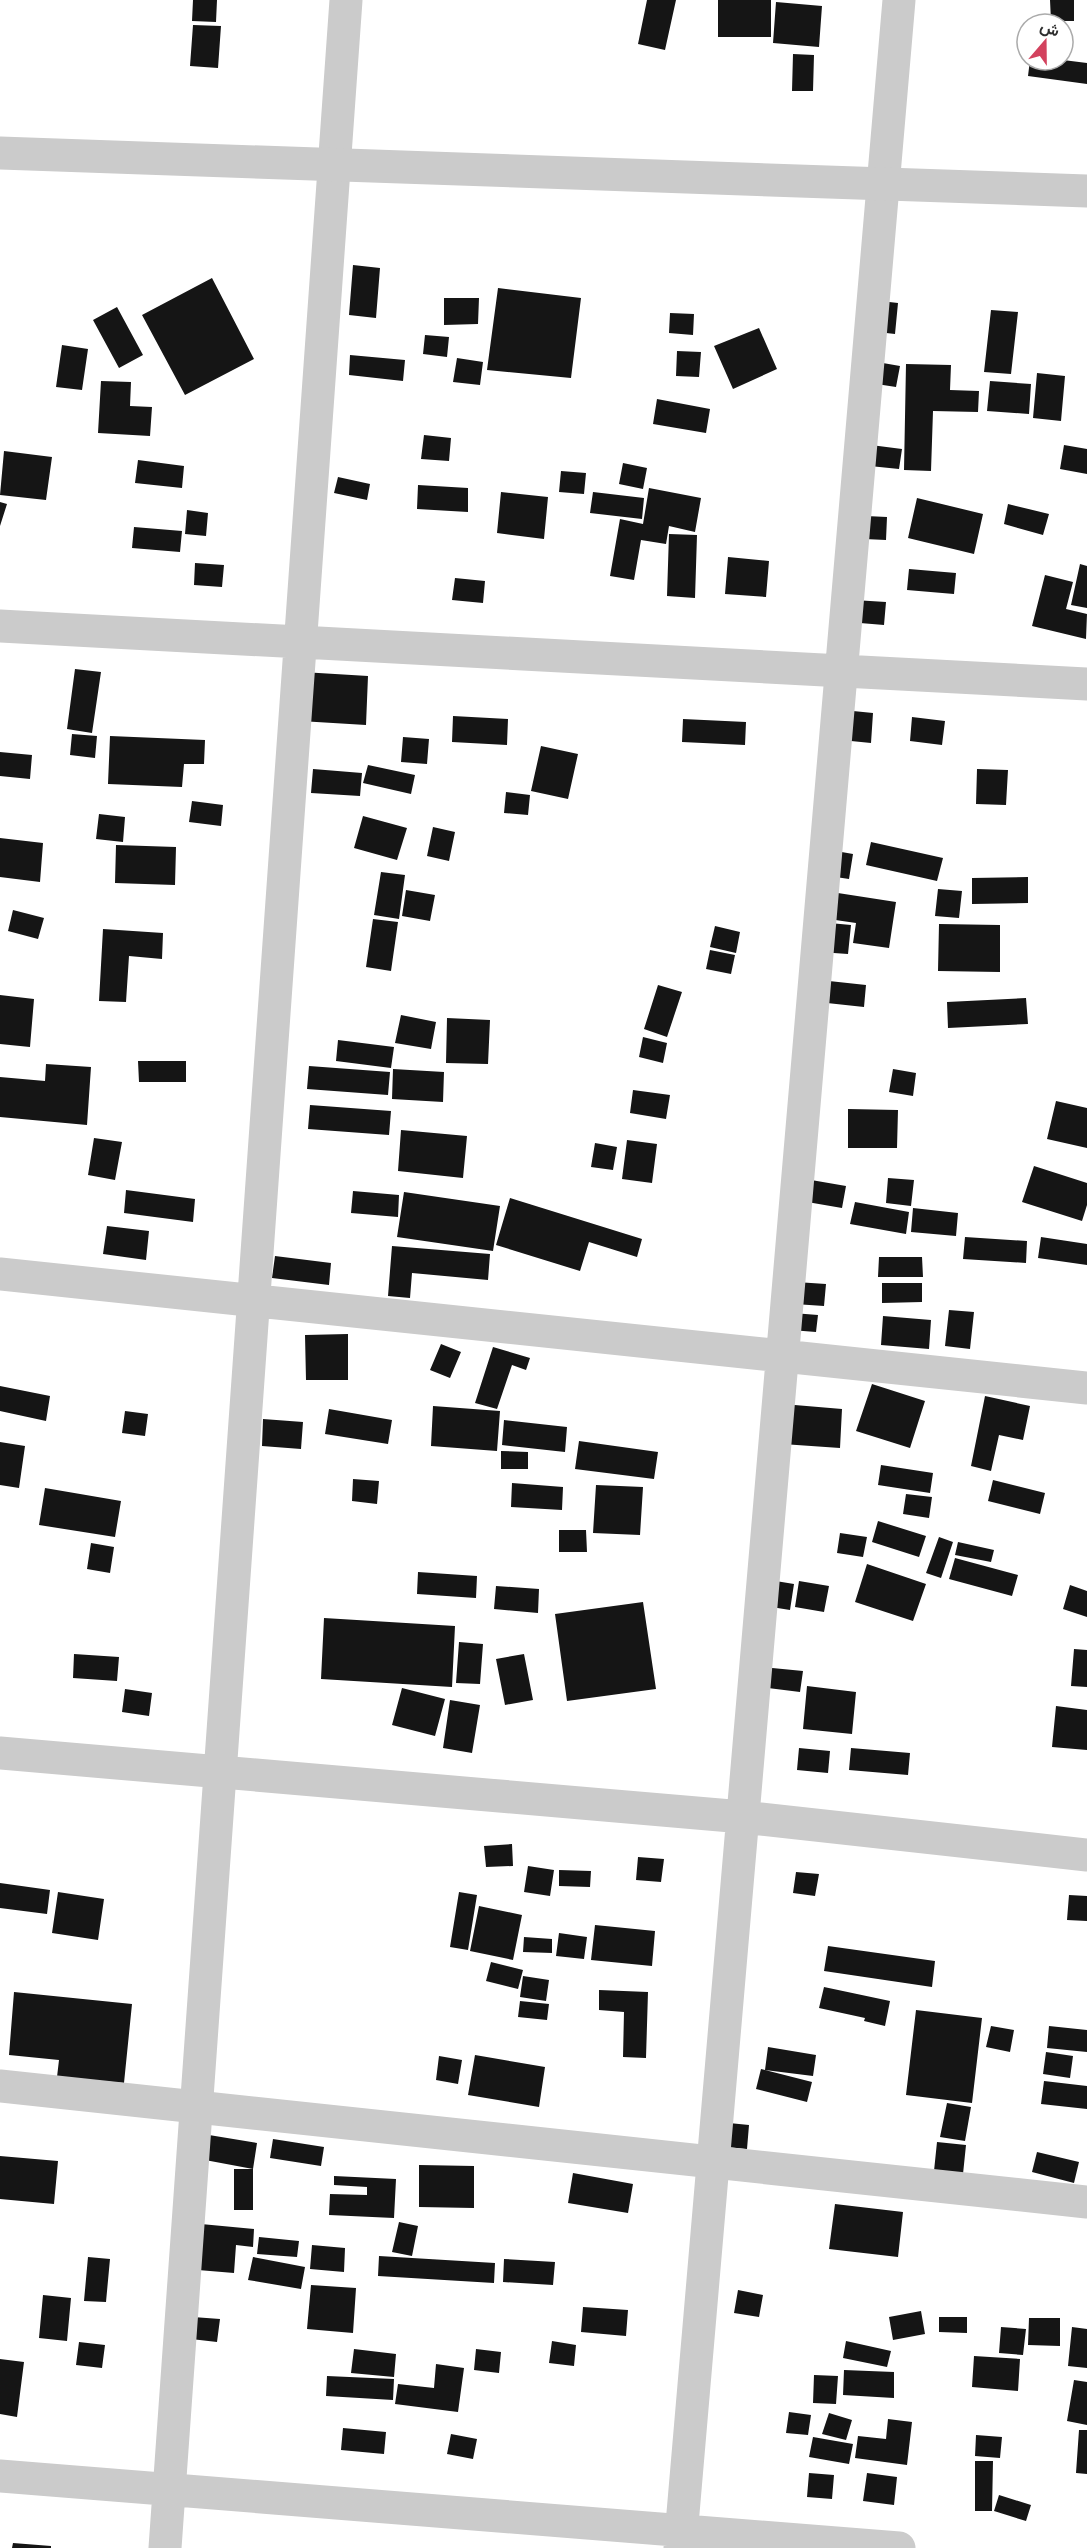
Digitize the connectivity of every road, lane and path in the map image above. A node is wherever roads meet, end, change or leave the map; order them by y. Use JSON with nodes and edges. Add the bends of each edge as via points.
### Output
{"nodes":[{"id":1,"x":346,"y":0,"type":"edge"},
{"id":2,"x":899,"y":0,"type":"edge"},
{"id":3,"x":0,"y":153,"type":"edge"},
{"id":4,"x":333,"y":164,"type":"junction"},
{"id":5,"x":885,"y":184,"type":"junction"},
{"id":6,"x":1087,"y":191,"type":"edge"},
{"id":7,"x":0,"y":626,"type":"edge"},
{"id":8,"x":299,"y":642,"type":"junction"},
{"id":9,"x":843,"y":671,"type":"junction"},
{"id":10,"x":1087,"y":684,"type":"edge"},
{"id":11,"x":0,"y":1274,"type":"edge"},
{"id":12,"x":253,"y":1300,"type":"junction"},
{"id":13,"x":784,"y":1356,"type":"junction"},
{"id":14,"x":1087,"y":1388,"type":"edge"},
{"id":15,"x":0,"y":1753,"type":"edge"},
{"id":16,"x":220,"y":1771,"type":"junction"},
{"id":17,"x":743,"y":1817,"type":"junction"},
{"id":18,"x":1087,"y":1855,"type":"edge"},
{"id":19,"x":0,"y":2086,"type":"edge"},
{"id":20,"x":196,"y":2106,"type":"junction"},
{"id":21,"x":713,"y":2164,"type":"junction"},
{"id":22,"x":1087,"y":2202,"type":"edge"},
{"id":23,"x":0,"y":2476,"type":"edge"},
{"id":24,"x":170,"y":2490,"type":"junction"},
{"id":25,"x":681,"y":2539,"type":"edge"},
{"id":26,"x":165,"y":2548,"type":"edge"},
{"id":27,"x":899,"y":2548,"type":"edge"}],
"edges":[{"from":1,"to":4,"type":"street"},
{"from":2,"to":5,"type":"street"},
{"from":3,"to":4,"type":"street"},
{"from":4,"to":5,"type":"street"},
{"from":4,"to":8,"type":"street"},
{"from":5,"to":6,"type":"street"},
{"from":5,"to":9,"type":"street"},
{"from":7,"to":8,"type":"street"},
{"from":8,"to":9,"type":"street"},
{"from":8,"to":12,"type":"street"},
{"from":9,"to":10,"type":"street"},
{"from":9,"to":13,"type":"street"},
{"from":11,"to":12,"type":"street"},
{"from":12,"to":13,"type":"street"},
{"from":12,"to":16,"type":"street"},
{"from":13,"to":14,"type":"street"},
{"from":13,"to":17,"type":"street"},
{"from":15,"to":16,"type":"street"},
{"from":16,"to":17,"type":"street"},
{"from":16,"to":20,"type":"street"},
{"from":17,"to":18,"type":"street"},
{"from":17,"to":21,"type":"street"},
{"from":19,"to":20,"type":"street"},
{"from":20,"to":21,"type":"street"},
{"from":20,"to":24,"type":"street"},
{"from":21,"to":22,"type":"street"},
{"from":21,"to":25,"type":"street"},
{"from":23,"to":24,"type":"street"},
{"from":24,"to":25,"type":"street"},
{"from":24,"to":26,"type":"street"},
{"from":25,"to":27,"type":"street"}]}
